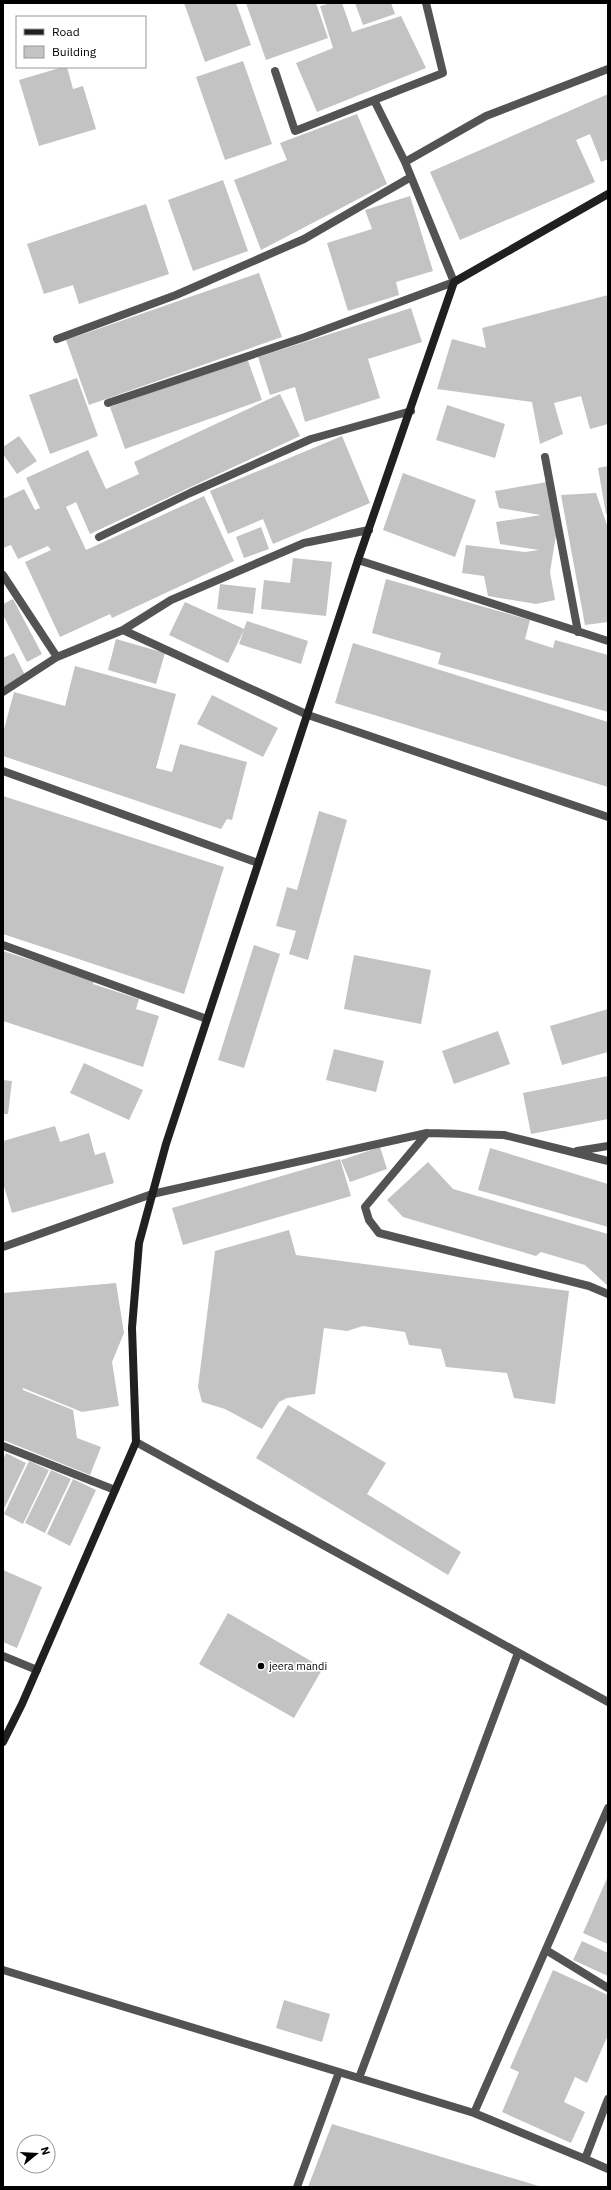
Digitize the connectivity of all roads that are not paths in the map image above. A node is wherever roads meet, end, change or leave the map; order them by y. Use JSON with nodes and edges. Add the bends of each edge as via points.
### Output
{"nodes":[{"id":1,"x":426,"y":3,"type":"edge"},
{"id":2,"x":608,"y":70,"type":"edge"},
{"id":3,"x":275,"y":71,"type":"dead end"},
{"id":4,"x":374,"y":100,"type":"junction"},
{"id":5,"x":405,"y":162,"type":"junction"},
{"id":6,"x":411,"y":177,"type":"junction"},
{"id":7,"x":608,"y":194,"type":"edge"},
{"id":8,"x":454,"y":282,"type":"junction"},
{"id":9,"x":57,"y":339,"type":"dead end"},
{"id":10,"x":108,"y":403,"type":"dead end"},
{"id":11,"x":411,"y":411,"type":"junction"},
{"id":12,"x":545,"y":457,"type":"dead end"},
{"id":13,"x":369,"y":530,"type":"junction"},
{"id":14,"x":99,"y":537,"type":"dead end"},
{"id":15,"x":358,"y":560,"type":"junction"},
{"id":16,"x":3,"y":575,"type":"edge"},
{"id":17,"x":123,"y":630,"type":"junction"},
{"id":18,"x":578,"y":632,"type":"junction"},
{"id":19,"x":608,"y":642,"type":"edge"},
{"id":20,"x":57,"y":657,"type":"junction"},
{"id":21,"x":3,"y":692,"type":"edge"},
{"id":22,"x":308,"y":715,"type":"junction"},
{"id":23,"x":3,"y":771,"type":"edge"},
{"id":24,"x":608,"y":817,"type":"edge"},
{"id":25,"x":258,"y":863,"type":"junction"},
{"id":26,"x":3,"y":945,"type":"edge"},
{"id":27,"x":207,"y":1019,"type":"junction"},
{"id":28,"x":427,"y":1133,"type":"junction"},
{"id":29,"x":608,"y":1146,"type":"edge"},
{"id":30,"x":574,"y":1152,"type":"junction"},
{"id":31,"x":608,"y":1161,"type":"edge"},
{"id":32,"x":152,"y":1194,"type":"junction"},
{"id":33,"x":3,"y":1247,"type":"edge"},
{"id":34,"x":608,"y":1294,"type":"edge"},
{"id":35,"x":136,"y":1442,"type":"junction"},
{"id":36,"x":3,"y":1446,"type":"edge"},
{"id":37,"x":115,"y":1490,"type":"junction"},
{"id":38,"x":518,"y":1653,"type":"junction"},
{"id":39,"x":3,"y":1656,"type":"edge"},
{"id":40,"x":37,"y":1670,"type":"junction"},
{"id":41,"x":608,"y":1702,"type":"edge"},
{"id":42,"x":3,"y":1742,"type":"edge"},
{"id":43,"x":608,"y":1808,"type":"edge"},
{"id":44,"x":546,"y":1950,"type":"junction"},
{"id":45,"x":3,"y":1970,"type":"edge"},
{"id":46,"x":608,"y":1988,"type":"edge"},
{"id":47,"x":339,"y":2072,"type":"junction"},
{"id":48,"x":359,"y":2078,"type":"junction"},
{"id":49,"x":608,"y":2099,"type":"edge"},
{"id":50,"x":474,"y":2113,"type":"junction"},
{"id":51,"x":584,"y":2159,"type":"junction"},
{"id":52,"x":608,"y":2169,"type":"edge"},
{"id":53,"x":297,"y":2187,"type":"edge"}],
"edges":[{"from":1,"to":4,"type":"street","via":[[443,73]]},
{"from":2,"to":5,"type":"street","via":[[486,116]]},
{"from":3,"to":4,"type":"street","via":[[295,131]]},
{"from":4,"to":5,"type":"street"},
{"from":5,"to":6,"type":"street"},
{"from":6,"to":8,"type":"street"},
{"from":6,"to":9,"type":"street","via":[[304,239],[176,295]]},
{"from":7,"to":8,"type":"street"},
{"from":8,"to":10,"type":"street","via":[[305,337]]},
{"from":8,"to":11,"type":"street"},
{"from":11,"to":13,"type":"street"},
{"from":11,"to":14,"type":"street","via":[[311,439]]},
{"from":12,"to":18,"type":"street"},
{"from":13,"to":15,"type":"street"},
{"from":13,"to":17,"type":"street","via":[[304,544],[171,600]]},
{"from":15,"to":18,"type":"street"},
{"from":15,"to":22,"type":"street"},
{"from":16,"to":20,"type":"street"},
{"from":17,"to":20,"type":"street"},
{"from":17,"to":22,"type":"street"},
{"from":18,"to":19,"type":"street"},
{"from":20,"to":21,"type":"street"},
{"from":22,"to":24,"type":"street"},
{"from":22,"to":25,"type":"street"},
{"from":23,"to":25,"type":"street"},
{"from":25,"to":27,"type":"street"},
{"from":26,"to":27,"type":"street"},
{"from":27,"to":32,"type":"street"},
{"from":28,"to":30,"type":"street","via":[[504,1135]]},
{"from":28,"to":32,"type":"street"},
{"from":28,"to":34,"type":"street","via":[[365,1206],[368,1220],[379,1232],[589,1286]]},
{"from":29,"to":30,"type":"street"},
{"from":30,"to":31,"type":"street"},
{"from":32,"to":33,"type":"street"},
{"from":32,"to":35,"type":"street","via":[[139,1243],[132,1328]]},
{"from":35,"to":37,"type":"street"},
{"from":35,"to":38,"type":"street"},
{"from":36,"to":37,"type":"street"},
{"from":37,"to":40,"type":"street"},
{"from":38,"to":41,"type":"street"},
{"from":38,"to":48,"type":"street"},
{"from":39,"to":40,"type":"street"},
{"from":40,"to":42,"type":"street"},
{"from":43,"to":44,"type":"street"},
{"from":44,"to":46,"type":"street"},
{"from":44,"to":50,"type":"street"},
{"from":45,"to":47,"type":"street"},
{"from":47,"to":48,"type":"street"},
{"from":47,"to":53,"type":"street"},
{"from":48,"to":50,"type":"street"},
{"from":49,"to":51,"type":"street"},
{"from":50,"to":51,"type":"street"},
{"from":51,"to":52,"type":"street"}]}
